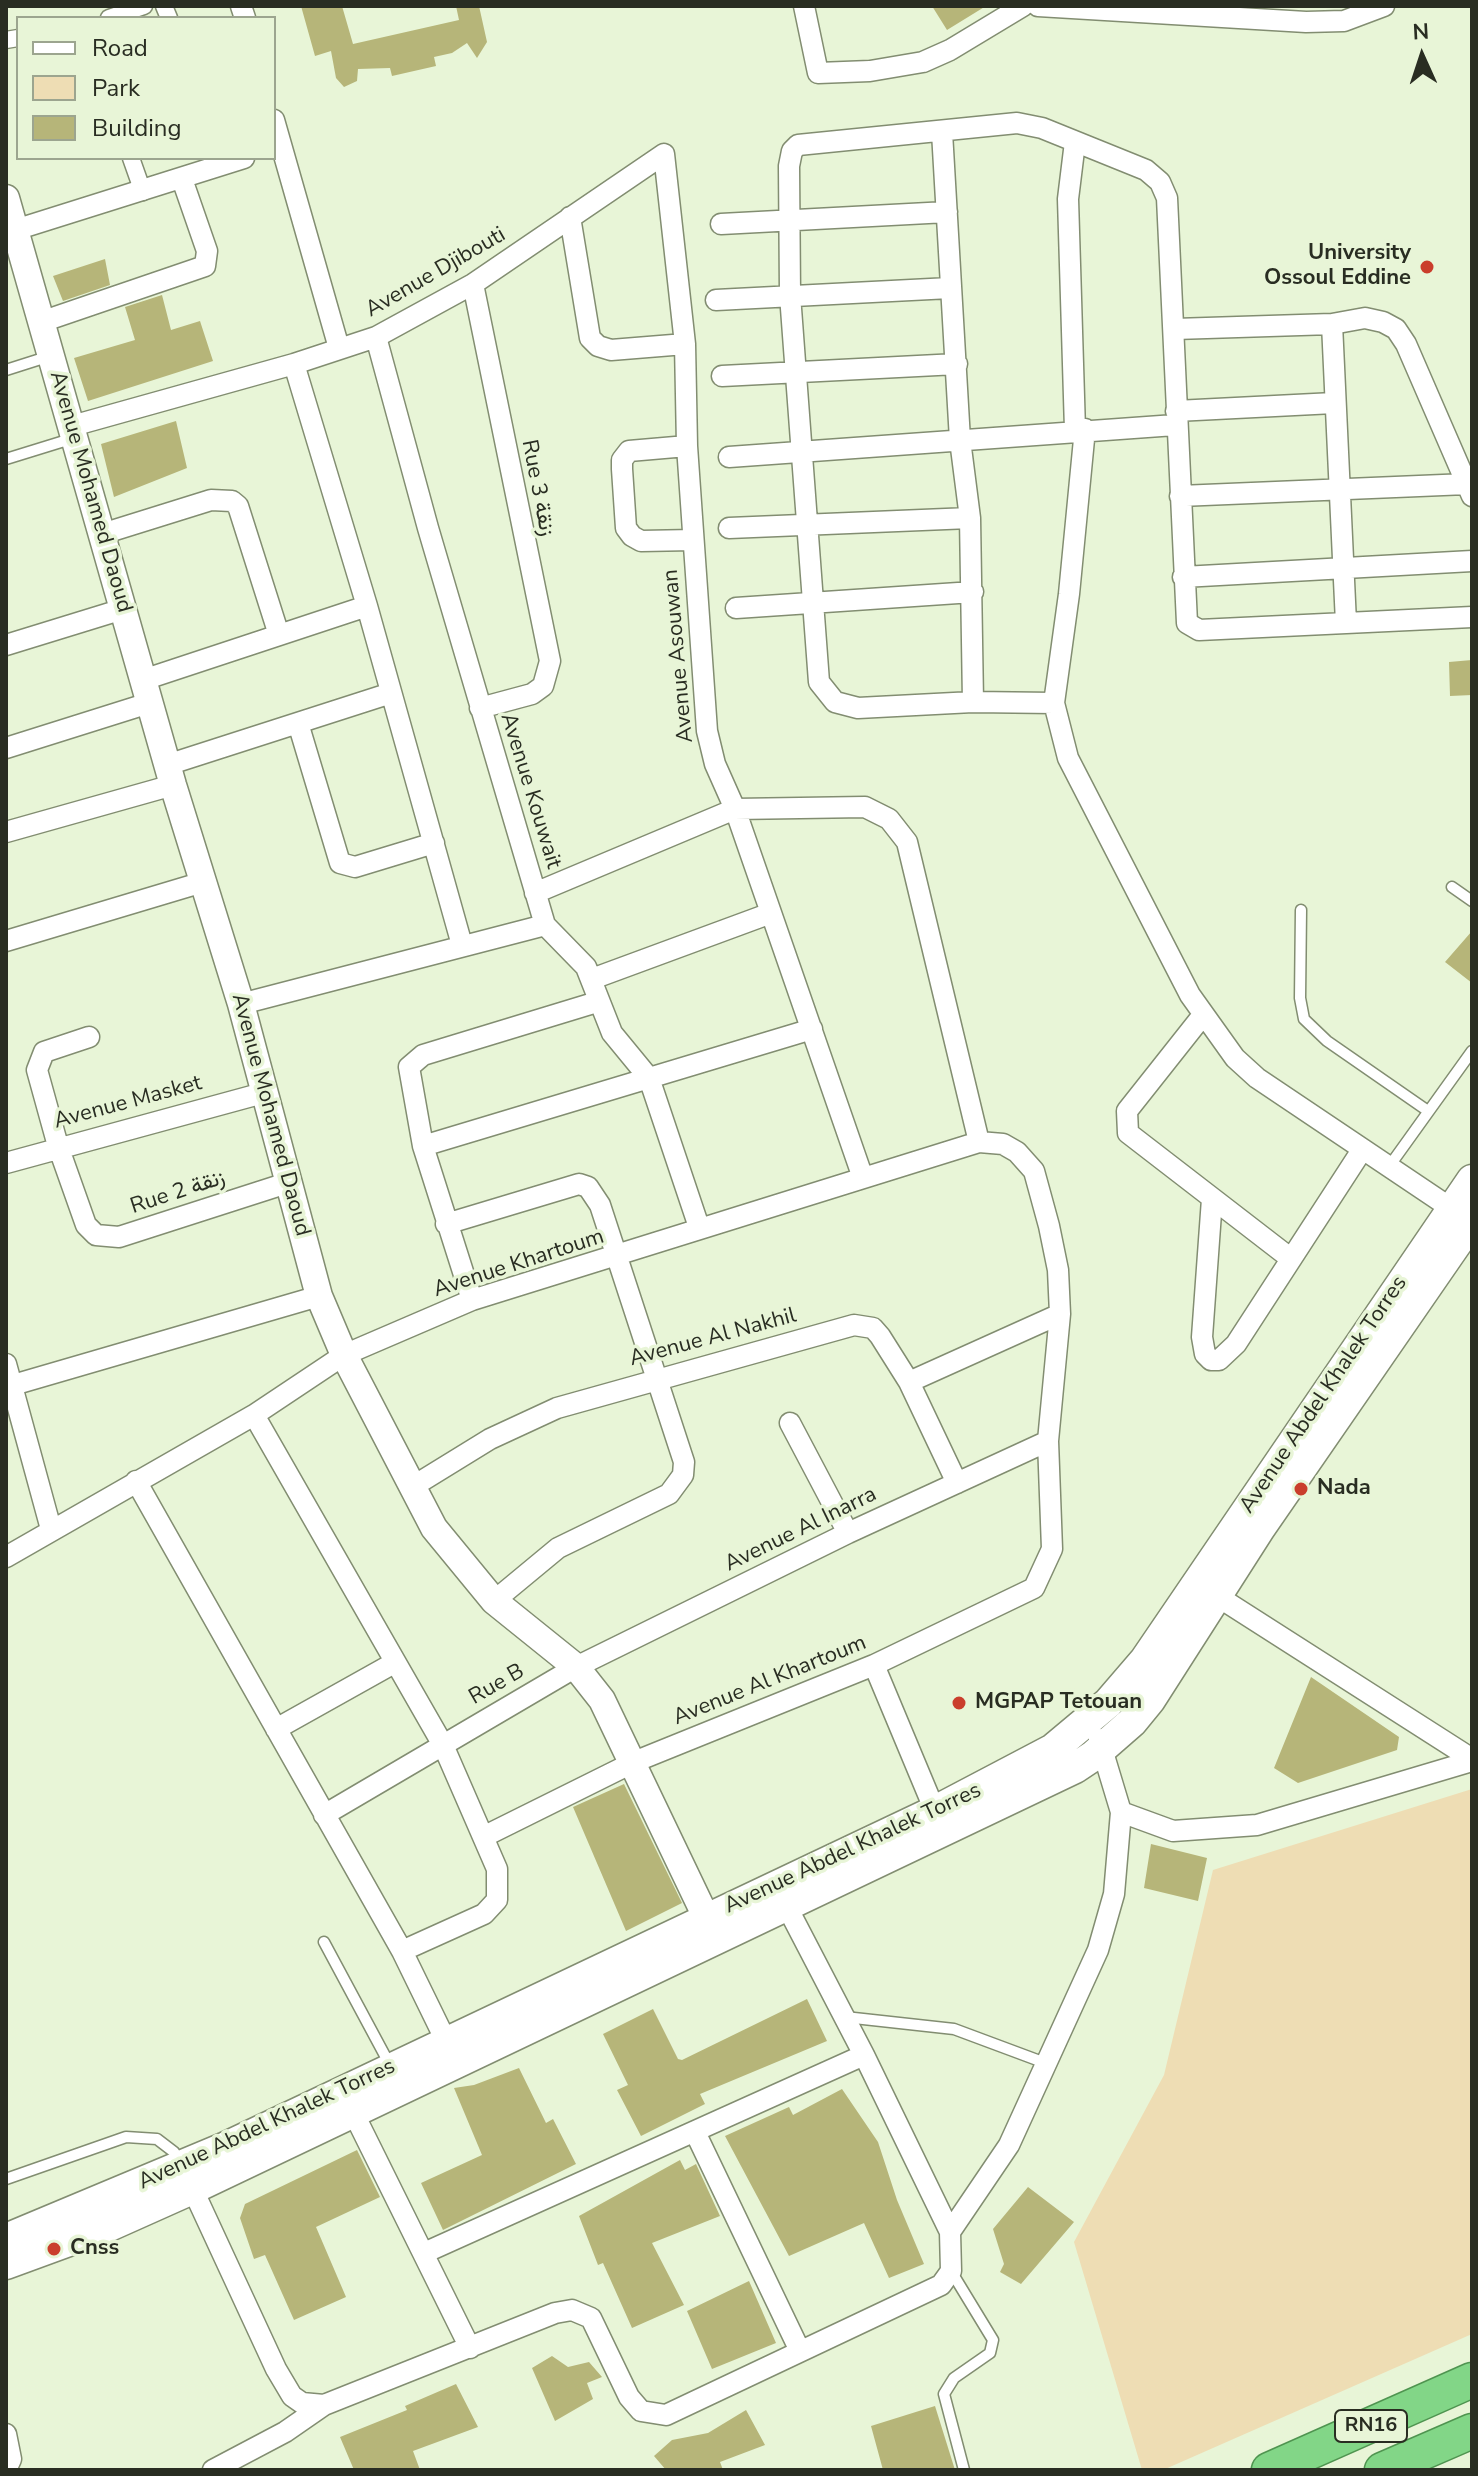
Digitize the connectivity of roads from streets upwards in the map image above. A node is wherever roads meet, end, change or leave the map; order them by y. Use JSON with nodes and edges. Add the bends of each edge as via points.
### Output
{"nodes":[{"id":1,"x":144,"y":6,"type":"edge"},
{"id":2,"x":804,"y":6,"type":"edge"},
{"id":3,"x":1023,"y":6,"type":"edge"},
{"id":4,"x":1038,"y":6,"type":"edge"},
{"id":5,"x":1384,"y":6,"type":"edge"},
{"id":6,"x":1239,"y":11,"type":"edge"},
{"id":7,"x":115,"y":16,"type":"edge"},
{"id":8,"x":942,"y":132,"type":"junction"},
{"id":9,"x":1075,"y":142,"type":"junction"},
{"id":10,"x":278,"y":148,"type":"edge"},
{"id":11,"x":664,"y":154,"type":"joint"},
{"id":12,"x":132,"y":160,"type":"edge"},
{"id":13,"x":231,"y":160,"type":"edge"},
{"id":14,"x":182,"y":179,"type":"junction"},
{"id":15,"x":143,"y":192,"type":"junction"},
{"id":16,"x":6,"y":198,"type":"edge"},
{"id":17,"x":947,"y":212,"type":"junction"},
{"id":18,"x":570,"y":217,"type":"junction"},
{"id":19,"x":789,"y":219,"type":"junction"},
{"id":20,"x":721,"y":224,"type":"dead end"},
{"id":21,"x":10,"y":232,"type":"edge"},
{"id":22,"x":473,"y":284,"type":"junction"},
{"id":23,"x":950,"y":288,"type":"junction"},
{"id":24,"x":790,"y":295,"type":"junction"},
{"id":25,"x":716,"y":300,"type":"dead end"},
{"id":26,"x":41,"y":322,"type":"junction"},
{"id":27,"x":1332,"y":324,"type":"junction"},
{"id":28,"x":1175,"y":329,"type":"junction"},
{"id":29,"x":376,"y":337,"type":"junction"},
{"id":30,"x":685,"y":344,"type":"junction"},
{"id":31,"x":339,"y":348,"type":"junction"},
{"id":32,"x":294,"y":364,"type":"junction"},
{"id":33,"x":957,"y":364,"type":"junction"},
{"id":34,"x":796,"y":373,"type":"junction"},
{"id":35,"x":722,"y":376,"type":"dead end"},
{"id":36,"x":1334,"y":403,"type":"junction"},
{"id":37,"x":1176,"y":418,"type":"junction"},
{"id":38,"x":1080,"y":430,"type":"junction"},
{"id":39,"x":74,"y":432,"type":"junction"},
{"id":40,"x":960,"y":440,"type":"junction"},
{"id":41,"x":687,"y":446,"type":"junction"},
{"id":42,"x":802,"y":449,"type":"junction"},
{"id":43,"x":729,"y":457,"type":"dead end"},
{"id":44,"x":1339,"y":489,"type":"junction"},
{"id":45,"x":1470,"y":490,"type":"edge"},
{"id":46,"x":1180,"y":496,"type":"junction"},
{"id":47,"x":970,"y":518,"type":"junction"},
{"id":48,"x":806,"y":526,"type":"junction"},
{"id":49,"x":729,"y":528,"type":"dead end"},
{"id":50,"x":102,"y":534,"type":"junction"},
{"id":51,"x":693,"y":540,"type":"junction"},
{"id":52,"x":1472,"y":561,"type":"edge"},
{"id":53,"x":1343,"y":569,"type":"junction"},
{"id":54,"x":1183,"y":577,"type":"junction"},
{"id":55,"x":973,"y":592,"type":"junction"},
{"id":56,"x":367,"y":606,"type":"junction"},
{"id":57,"x":812,"y":606,"type":"junction"},
{"id":58,"x":736,"y":608,"type":"dead end"},
{"id":59,"x":123,"y":609,"type":"junction"},
{"id":60,"x":1472,"y":617,"type":"edge"},
{"id":61,"x":1346,"y":623,"type":"junction"},
{"id":62,"x":279,"y":635,"type":"junction"},
{"id":63,"x":6,"y":645,"type":"edge"},
{"id":64,"x":146,"y":692,"type":"junction"},
{"id":65,"x":391,"y":693,"type":"junction"},
{"id":66,"x":973,"y":702,"type":"junction"},
{"id":67,"x":1054,"y":703,"type":"junction"},
{"id":68,"x":480,"y":708,"type":"junction"},
{"id":69,"x":298,"y":723,"type":"junction"},
{"id":70,"x":6,"y":748,"type":"edge"},
{"id":71,"x":170,"y":775,"type":"junction"},
{"id":72,"x":735,"y":809,"type":"junction"},
{"id":73,"x":6,"y":832,"type":"edge"},
{"id":74,"x":434,"y":843,"type":"junction"},
{"id":75,"x":203,"y":882,"type":"junction"},
{"id":76,"x":535,"y":893,"type":"junction"},
{"id":77,"x":771,"y":913,"type":"junction"},
{"id":78,"x":545,"y":925,"type":"junction"},
{"id":79,"x":6,"y":941,"type":"edge"},
{"id":80,"x":462,"y":945,"type":"junction"},
{"id":81,"x":592,"y":979,"type":"junction"},
{"id":82,"x":597,"y":1002,"type":"junction"},
{"id":83,"x":241,"y":1004,"type":"junction"},
{"id":84,"x":1203,"y":1015,"type":"junction"},
{"id":85,"x":812,"y":1029,"type":"junction"},
{"id":86,"x":89,"y":1037,"type":"dead end"},
{"id":87,"x":649,"y":1078,"type":"junction"},
{"id":88,"x":263,"y":1093,"type":"junction"},
{"id":89,"x":979,"y":1142,"type":"junction"},
{"id":90,"x":58,"y":1146,"type":"junction"},
{"id":91,"x":423,"y":1146,"type":"junction"},
{"id":92,"x":1362,"y":1150,"type":"junction"},
{"id":93,"x":6,"y":1163,"type":"edge"},
{"id":94,"x":863,"y":1178,"type":"junction"},
{"id":95,"x":1472,"y":1180,"type":"edge"},
{"id":96,"x":287,"y":1183,"type":"junction"},
{"id":97,"x":1212,"y":1199,"type":"junction"},
{"id":98,"x":1465,"y":1218,"type":"edge"},
{"id":99,"x":446,"y":1224,"type":"junction"},
{"id":100,"x":699,"y":1227,"type":"junction"},
{"id":101,"x":618,"y":1256,"type":"junction"},
{"id":102,"x":1290,"y":1258,"type":"junction"},
{"id":103,"x":319,"y":1296,"type":"junction"},
{"id":104,"x":472,"y":1300,"type":"junction"},
{"id":105,"x":1060,"y":1314,"type":"junction"},
{"id":106,"x":344,"y":1355,"type":"junction"},
{"id":107,"x":6,"y":1364,"type":"edge"},
{"id":108,"x":656,"y":1378,"type":"junction"},
{"id":109,"x":909,"y":1382,"type":"junction"},
{"id":110,"x":13,"y":1385,"type":"junction"},
{"id":111,"x":254,"y":1415,"type":"junction"},
{"id":112,"x":790,"y":1423,"type":"dead end"},
{"id":113,"x":1048,"y":1441,"type":"junction"},
{"id":114,"x":136,"y":1481,"type":"junction"},
{"id":115,"x":957,"y":1483,"type":"junction"},
{"id":116,"x":412,"y":1487,"type":"junction"},
{"id":117,"x":51,"y":1529,"type":"junction"},
{"id":118,"x":848,"y":1533,"type":"junction"},
{"id":119,"x":6,"y":1557,"type":"edge"},
{"id":120,"x":1217,"y":1596,"type":"junction"},
{"id":121,"x":494,"y":1601,"type":"junction"},
{"id":122,"x":394,"y":1663,"type":"junction"},
{"id":123,"x":874,"y":1665,"type":"junction"},
{"id":124,"x":576,"y":1667,"type":"junction"},
{"id":125,"x":1090,"y":1720,"type":"junction"},
{"id":126,"x":276,"y":1729,"type":"junction"},
{"id":127,"x":443,"y":1745,"type":"junction"},
{"id":128,"x":1103,"y":1748,"type":"junction"},
{"id":129,"x":1472,"y":1760,"type":"edge"},
{"id":130,"x":634,"y":1762,"type":"junction"},
{"id":131,"x":935,"y":1811,"type":"junction"},
{"id":132,"x":1121,"y":1812,"type":"junction"},
{"id":133,"x":324,"y":1815,"type":"junction"},
{"id":134,"x":485,"y":1836,"type":"junction"},
{"id":135,"x":786,"y":1905,"type":"junction"},
{"id":136,"x":711,"y":1929,"type":"junction"},
{"id":137,"x":402,"y":1951,"type":"junction"},
{"id":138,"x":446,"y":2041,"type":"junction"},
{"id":139,"x":864,"y":2055,"type":"junction"},
{"id":140,"x":353,"y":2112,"type":"junction"},
{"id":141,"x":695,"y":2132,"type":"junction"},
{"id":142,"x":187,"y":2178,"type":"junction"},
{"id":143,"x":950,"y":2232,"type":"junction"},
{"id":144,"x":6,"y":2239,"type":"edge"},
{"id":145,"x":424,"y":2253,"type":"junction"},
{"id":146,"x":6,"y":2264,"type":"edge"},
{"id":147,"x":470,"y":2348,"type":"junction"},
{"id":148,"x":800,"y":2351,"type":"junction"},
{"id":149,"x":1472,"y":2380,"type":"edge"},
{"id":150,"x":324,"y":2405,"type":"junction"},
{"id":151,"x":1472,"y":2431,"type":"edge"},
{"id":152,"x":6,"y":2434,"type":"edge"},
{"id":153,"x":6,"y":2470,"type":"edge"},
{"id":154,"x":213,"y":2470,"type":"edge"},
{"id":155,"x":1269,"y":2470,"type":"edge"},
{"id":156,"x":1382,"y":2470,"type":"edge"}],
"edges":[{"from":1,"to":7,"type":"street"},
{"from":2,"to":3,"type":"street","via":[[818,73],[923,62]]},
{"from":4,"to":6,"type":"street"},
{"from":5,"to":6,"type":"street","via":[[1344,21],[1306,22]]},
{"from":8,"to":9,"type":"street","via":[[1017,123]]},
{"from":8,"to":17,"type":"street"},
{"from":8,"to":19,"type":"street","via":[[798,145],[789,166]]},
{"from":9,"to":28,"type":"street","via":[[1146,170],[1160,182],[1167,198]]},
{"from":9,"to":38,"type":"street","via":[[1068,207]]},
{"from":10,"to":31,"type":"street"},
{"from":11,"to":18,"type":"street","name":"Avenue Djibouti"},
{"from":11,"to":30,"type":"street","name":"Avenue Asouwan"},
{"from":12,"to":15,"type":"street"},
{"from":13,"to":14,"type":"street"},
{"from":14,"to":15,"type":"street"},
{"from":14,"to":26,"type":"street","via":[[207,251],[205,266]]},
{"from":15,"to":21,"type":"street"},
{"from":16,"to":21,"type":"street","name":"Avenue Mohamed Daoud"},
{"from":17,"to":19,"type":"street"},
{"from":17,"to":23,"type":"street"},
{"from":18,"to":22,"type":"street","name":"Avenue Djibouti"},
{"from":18,"to":30,"type":"street","via":[[590,338],[611,350]]},
{"from":19,"to":20,"type":"street"},
{"from":19,"to":24,"type":"street"},
{"from":21,"to":26,"type":"street","name":"Avenue Mohamed Daoud"},
{"from":22,"to":29,"type":"street","name":"Avenue Djibouti"},
{"from":22,"to":68,"type":"street","name":"Rue 3 زنقة","via":[[550,661],[543,686],[532,694]]},
{"from":23,"to":24,"type":"street"},
{"from":23,"to":33,"type":"street"},
{"from":24,"to":25,"type":"street"},
{"from":24,"to":34,"type":"street"},
{"from":26,"to":39,"type":"street","name":"Avenue Mohamed Daoud"},
{"from":27,"to":28,"type":"street"},
{"from":27,"to":36,"type":"street"},
{"from":27,"to":45,"type":"street","via":[[1365,318],[1396,329]]},
{"from":28,"to":37,"type":"street"},
{"from":29,"to":31,"type":"street","name":"Avenue Djibouti"},
{"from":29,"to":68,"type":"street","name":"Avenue Kouwait"},
{"from":30,"to":41,"type":"street","name":"Avenue Asouwan"},
{"from":31,"to":32,"type":"street","name":"Avenue Djibouti"},
{"from":32,"to":39,"type":"street","name":"Avenue Djibouti"},
{"from":32,"to":56,"type":"street"},
{"from":33,"to":34,"type":"street"},
{"from":33,"to":40,"type":"street"},
{"from":34,"to":35,"type":"street"},
{"from":34,"to":42,"type":"street"},
{"from":36,"to":37,"type":"street"},
{"from":36,"to":44,"type":"street"},
{"from":37,"to":38,"type":"street"},
{"from":37,"to":46,"type":"street"},
{"from":38,"to":40,"type":"street"},
{"from":38,"to":67,"type":"street"},
{"from":39,"to":50,"type":"street","name":"Avenue Mohamed Daoud"},
{"from":40,"to":42,"type":"street"},
{"from":40,"to":47,"type":"street"},
{"from":41,"to":51,"type":"street","name":"Avenue Asouwan"},
{"from":41,"to":51,"type":"street","via":[[629,451],[622,469],[626,528],[632,536],[641,541]]},
{"from":42,"to":43,"type":"street"},
{"from":42,"to":48,"type":"street"},
{"from":44,"to":45,"type":"street"},
{"from":44,"to":46,"type":"street"},
{"from":44,"to":53,"type":"street"},
{"from":46,"to":54,"type":"street"},
{"from":47,"to":48,"type":"street"},
{"from":47,"to":55,"type":"street"},
{"from":48,"to":49,"type":"street"},
{"from":48,"to":57,"type":"street"},
{"from":50,"to":59,"type":"street","name":"Avenue Mohamed Daoud"},
{"from":50,"to":62,"type":"street","via":[[211,500],[232,501],[238,506]]},
{"from":51,"to":72,"type":"street","name":"Avenue Asouwan","via":[[707,731]]},
{"from":52,"to":53,"type":"street"},
{"from":53,"to":54,"type":"street"},
{"from":53,"to":61,"type":"street"},
{"from":54,"to":61,"type":"street","via":[[1187,623],[1199,630]]},
{"from":55,"to":57,"type":"street"},
{"from":55,"to":66,"type":"street"},
{"from":56,"to":62,"type":"street"},
{"from":56,"to":65,"type":"street"},
{"from":57,"to":58,"type":"street"},
{"from":57,"to":66,"type":"street","via":[[819,682],[835,702],[858,708]]},
{"from":59,"to":63,"type":"street"},
{"from":59,"to":64,"type":"street","name":"Avenue Mohamed Daoud"},
{"from":60,"to":61,"type":"street"},
{"from":62,"to":64,"type":"street"},
{"from":64,"to":70,"type":"street"},
{"from":64,"to":71,"type":"street","name":"Avenue Mohamed Daoud"},
{"from":65,"to":69,"type":"street"},
{"from":65,"to":74,"type":"street"},
{"from":66,"to":67,"type":"street"},
{"from":67,"to":84,"type":"street","via":[[1068,758]]},
{"from":68,"to":76,"type":"street","name":"Avenue Kouwait"},
{"from":69,"to":71,"type":"street"},
{"from":69,"to":74,"type":"street","via":[[340,863],[355,867]]},
{"from":71,"to":73,"type":"street"},
{"from":71,"to":75,"type":"street","name":"Avenue Mohamed Daoud"},
{"from":72,"to":76,"type":"street"},
{"from":72,"to":77,"type":"street","name":"Avenue Asouwan"},
{"from":72,"to":89,"type":"street","via":[[865,807],[900,828]]},
{"from":74,"to":80,"type":"street"},
{"from":75,"to":79,"type":"street"},
{"from":75,"to":83,"type":"street","name":"Avenue Mohamed Daoud"},
{"from":76,"to":78,"type":"street","name":"Avenue Kouwait"},
{"from":77,"to":81,"type":"street"},
{"from":77,"to":85,"type":"street","name":"Avenue Asouwan"},
{"from":78,"to":80,"type":"street"},
{"from":78,"to":81,"type":"street","name":"Avenue Kouwait","via":[[574,952]]},
{"from":80,"to":83,"type":"street"},
{"from":81,"to":82,"type":"street","name":"Avenue Kouwait"},
{"from":82,"to":87,"type":"street","name":"Avenue Kouwait","via":[[612,1033]]},
{"from":82,"to":91,"type":"street","via":[[412,1061],[409,1075]]},
{"from":83,"to":88,"type":"street","name":"Avenue Mohamed Daoud"},
{"from":84,"to":92,"type":"street","via":[[1257,1078]]},
{"from":84,"to":97,"type":"street","via":[[1127,1111],[1125,1122],[1137,1141]]},
{"from":85,"to":87,"type":"street"},
{"from":85,"to":94,"type":"street","name":"Avenue Asouwan"},
{"from":86,"to":90,"type":"street","via":[[39,1057],[37,1070]]},
{"from":87,"to":91,"type":"street"},
{"from":87,"to":100,"type":"street","name":"Avenue Kouwait"},
{"from":88,"to":90,"type":"street","name":"Avenue Masket"},
{"from":88,"to":96,"type":"street","name":"Avenue Mohamed Daoud"},
{"from":89,"to":94,"type":"street","name":"Avenue Khartoum"},
{"from":89,"to":105,"type":"street","via":[[1003,1144],[1034,1171],[1058,1270]]},
{"from":90,"to":93,"type":"street","name":"Avenue Masket"},
{"from":90,"to":96,"type":"street","name":"Rue 2 زنقة","via":[[86,1225],[96,1235],[119,1237]]},
{"from":91,"to":99,"type":"street"},
{"from":92,"to":98,"type":"street"},
{"from":92,"to":102,"type":"street"},
{"from":94,"to":100,"type":"street","name":"Avenue Khartoum"},
{"from":95,"to":98,"type":"main road","name":"Avenue Abdel Khalek Torres"},
{"from":96,"to":103,"type":"street","name":"Avenue Mohamed Daoud"},
{"from":97,"to":102,"type":"street"},
{"from":97,"to":102,"type":"street","via":[[1202,1337],[1211,1360],[1219,1360],[1236,1344]]},
{"from":98,"to":120,"type":"main road","name":"Avenue Abdel Khalek Torres"},
{"from":98,"to":125,"type":"main road","name":"Avenue Abdel Khalek Torres","via":[[1145,1660]]},
{"from":99,"to":101,"type":"street","via":[[579,1184],[595,1195]]},
{"from":99,"to":104,"type":"street"},
{"from":100,"to":101,"type":"street","name":"Avenue Khartoum"},
{"from":101,"to":104,"type":"street","name":"Avenue Khartoum"},
{"from":101,"to":108,"type":"street"},
{"from":103,"to":106,"type":"street","name":"Avenue Mohamed Daoud"},
{"from":103,"to":110,"type":"street"},
{"from":104,"to":106,"type":"street","name":"Avenue Khartoum"},
{"from":105,"to":109,"type":"street"},
{"from":105,"to":113,"type":"street"},
{"from":106,"to":111,"type":"street","name":"Avenue Khartoum"},
{"from":106,"to":116,"type":"street","name":"Avenue Mohamed Daoud"},
{"from":107,"to":110,"type":"street"},
{"from":108,"to":109,"type":"street","name":"Avenue Al Nakhil","via":[[854,1325],[873,1328]]},
{"from":108,"to":116,"type":"street","name":"Avenue Al Nakhil","via":[[527,1421]]},
{"from":108,"to":121,"type":"street","via":[[684,1462],[678,1486],[558,1548]]},
{"from":109,"to":115,"type":"street","name":"Avenue Al Nakhil"},
{"from":110,"to":117,"type":"street"},
{"from":111,"to":114,"type":"street","name":"Avenue Khartoum"},
{"from":111,"to":122,"type":"street"},
{"from":112,"to":118,"type":"street"},
{"from":113,"to":115,"type":"street","name":"Avenue Al Inarra"},
{"from":113,"to":123,"type":"street","name":"Avenue Al Khartoum","via":[[1052,1549],[1034,1588]]},
{"from":114,"to":117,"type":"street","name":"Avenue Khartoum"},
{"from":114,"to":126,"type":"street"},
{"from":115,"to":118,"type":"street","name":"Avenue Al Inarra"},
{"from":116,"to":121,"type":"street","name":"Avenue Mohamed Daoud","via":[[434,1528]]},
{"from":117,"to":119,"type":"street","name":"Avenue Khartoum"},
{"from":118,"to":124,"type":"street","name":"Avenue Al Inarra"},
{"from":120,"to":128,"type":"main road","name":"Avenue Abdel Khalek Torres","via":[[1150,1700]]},
{"from":120,"to":129,"type":"street"},
{"from":121,"to":124,"type":"street","name":"Avenue Mohamed Daoud"},
{"from":122,"to":126,"type":"street"},
{"from":122,"to":127,"type":"street"},
{"from":123,"to":130,"type":"street","name":"Avenue Al Khartoum"},
{"from":123,"to":131,"type":"street"},
{"from":124,"to":127,"type":"street","name":"Rue B"},
{"from":124,"to":130,"type":"street","name":"Avenue Mohamed Daoud","via":[[602,1700]]},
{"from":125,"to":128,"type":"street"},
{"from":125,"to":131,"type":"main road","name":"Avenue Abdel Khalek Torres","via":[[1022,1768]]},
{"from":126,"to":133,"type":"street"},
{"from":127,"to":133,"type":"street","name":"Rue B"},
{"from":127,"to":134,"type":"street"},
{"from":128,"to":132,"type":"street"},
{"from":128,"to":135,"type":"main road","name":"Avenue Abdel Khalek Torres","via":[[1075,1768]]},
{"from":129,"to":132,"type":"street","via":[[1257,1825],[1173,1831]]},
{"from":130,"to":134,"type":"street","name":"Avenue Al Khartoum"},
{"from":130,"to":136,"type":"street","name":"Avenue Mohamed Daoud"},
{"from":131,"to":136,"type":"main road","name":"Avenue Abdel Khalek Torres"},
{"from":132,"to":143,"type":"street","via":[[1114,1894],[1098,1950],[1009,2145]]},
{"from":133,"to":137,"type":"street"},
{"from":134,"to":137,"type":"street","via":[[497,1869],[497,1900],[484,1914]]},
{"from":135,"to":136,"type":"main road","name":"Avenue Abdel Khalek Torres"},
{"from":135,"to":139,"type":"street"},
{"from":136,"to":138,"type":"main road","name":"Avenue Abdel Khalek Torres"},
{"from":136,"to":140,"type":"main road","name":"Avenue Abdel Khalek Torres"},
{"from":137,"to":138,"type":"street"},
{"from":138,"to":142,"type":"main road","name":"Avenue Abdel Khalek Torres"},
{"from":139,"to":141,"type":"street"},
{"from":139,"to":143,"type":"street"},
{"from":140,"to":142,"type":"main road","name":"Avenue Abdel Khalek Torres"},
{"from":140,"to":145,"type":"street"},
{"from":141,"to":145,"type":"street"},
{"from":141,"to":148,"type":"street"},
{"from":142,"to":144,"type":"main road","name":"Avenue Abdel Khalek Torres"},
{"from":142,"to":146,"type":"main road","name":"Avenue Abdel Khalek Torres","via":[[107,2227]]},
{"from":142,"to":150,"type":"street","via":[[292,2396],[302,2403]]},
{"from":143,"to":148,"type":"street","via":[[951,2271],[941,2285]]},
{"from":145,"to":147,"type":"street"},
{"from":147,"to":148,"type":"street","via":[[555,2313],[582,2312],[591,2318],[629,2397],[652,2415],[666,2415]]},
{"from":147,"to":150,"type":"street"},
{"from":149,"to":155,"type":"highway","number":"RN16"},
{"from":150,"to":154,"type":"street"},
{"from":151,"to":156,"type":"highway","number":"RN16"},
{"from":152,"to":153,"type":"street","via":[[11,2459]]}]}
